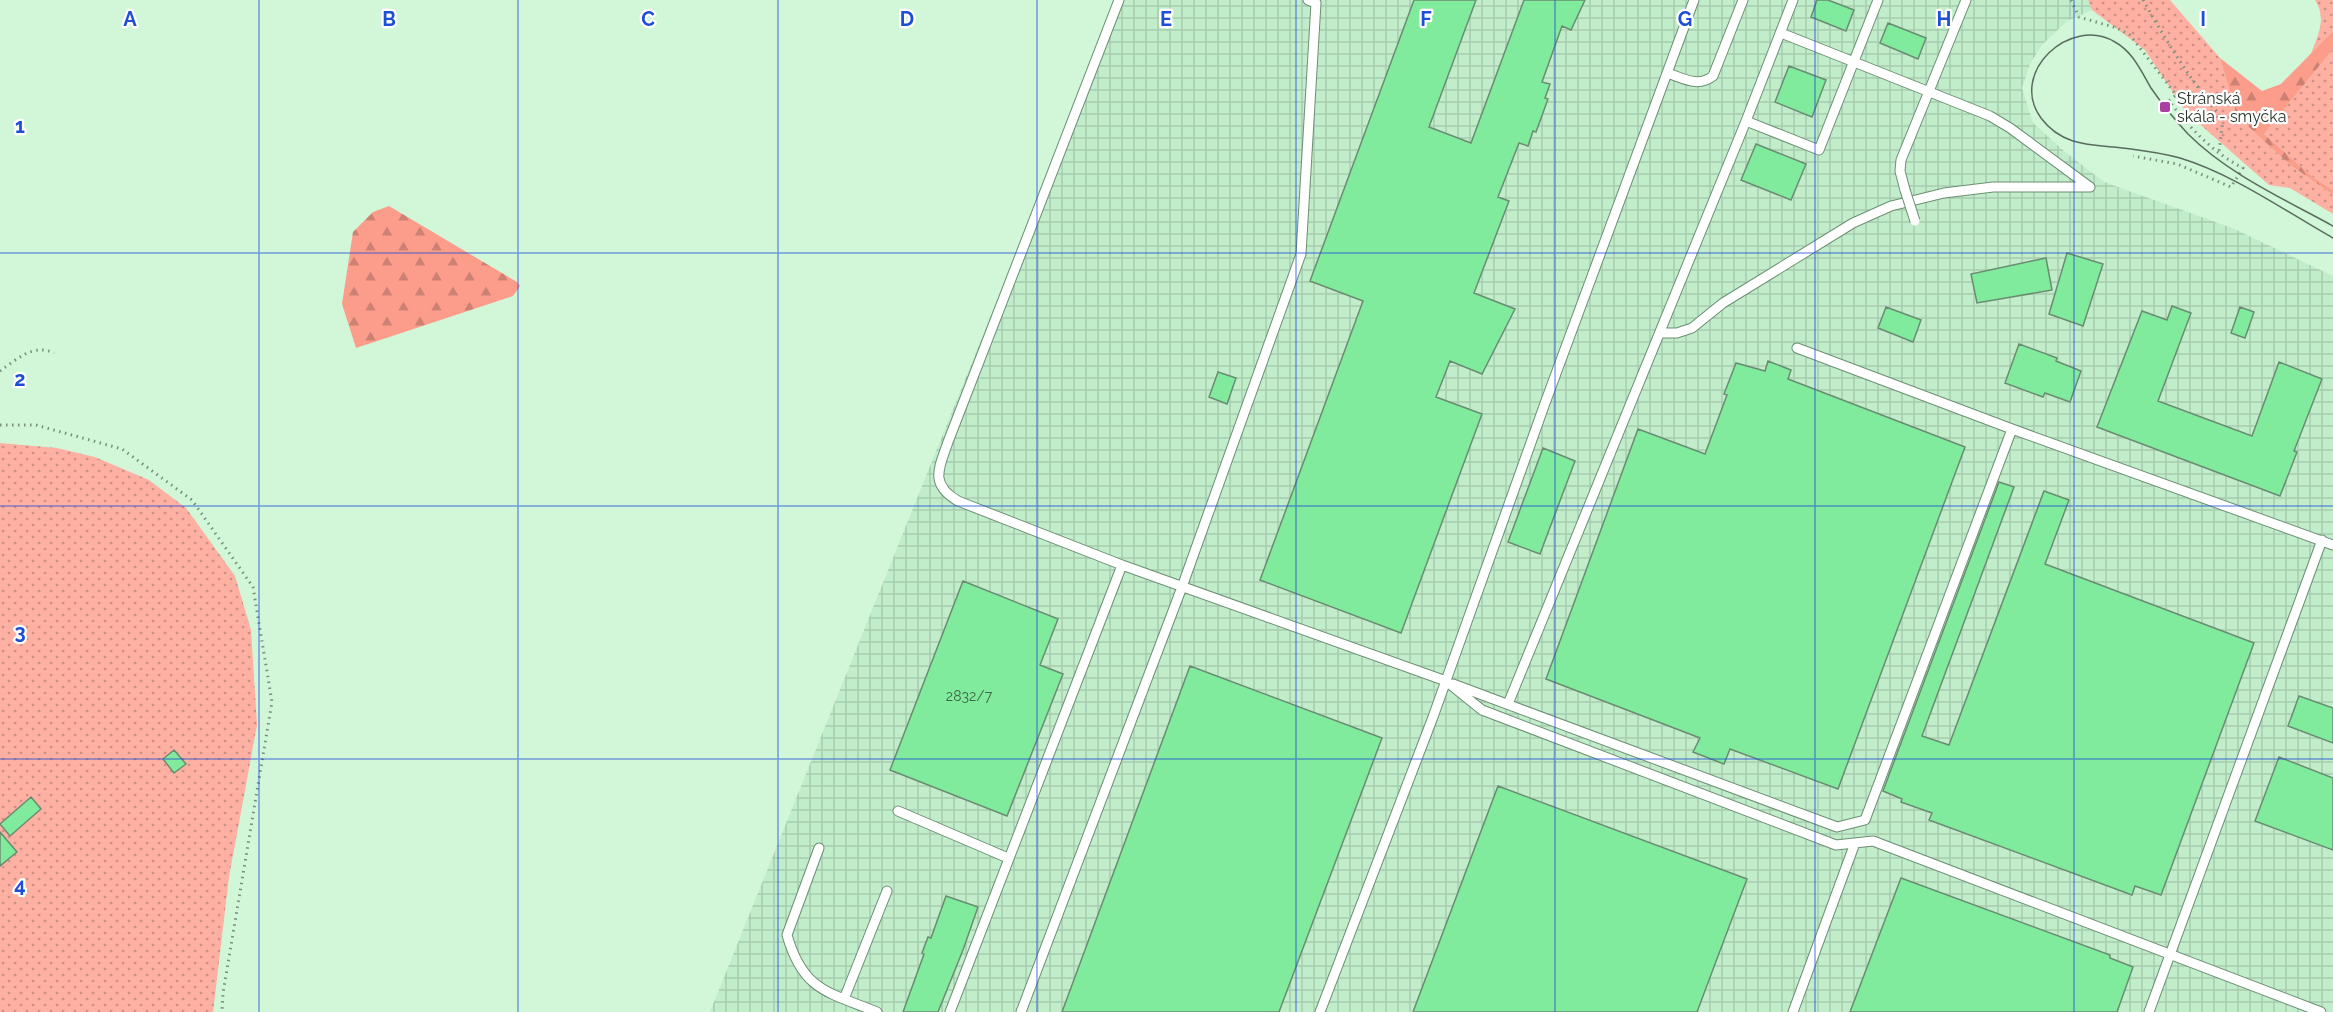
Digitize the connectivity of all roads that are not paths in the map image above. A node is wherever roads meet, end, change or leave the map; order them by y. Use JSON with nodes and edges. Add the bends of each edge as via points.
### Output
{"nodes":[{"id":1,"x":1119,"y":0,"type":"edge"},
{"id":2,"x":1308,"y":0,"type":"edge"},
{"id":3,"x":1694,"y":0,"type":"edge"},
{"id":4,"x":1743,"y":0,"type":"edge"},
{"id":5,"x":1793,"y":0,"type":"edge"},
{"id":6,"x":1878,"y":0,"type":"edge"},
{"id":7,"x":1966,"y":0,"type":"edge"},
{"id":8,"x":1780,"y":33,"type":"junction"},
{"id":9,"x":1853,"y":62,"type":"junction"},
{"id":10,"x":1667,"y":73,"type":"junction"},
{"id":11,"x":1929,"y":91,"type":"junction"},
{"id":12,"x":1746,"y":121,"type":"junction"},
{"id":13,"x":1915,"y":221,"type":"dead end"},
{"id":14,"x":1659,"y":333,"type":"junction"},
{"id":15,"x":1797,"y":348,"type":"dead end"},
{"id":16,"x":2012,"y":429,"type":"junction"},
{"id":17,"x":2322,"y":540,"type":"junction"},
{"id":18,"x":2333,"y":545,"type":"edge"},
{"id":19,"x":1122,"y":565,"type":"junction"},
{"id":20,"x":1182,"y":587,"type":"junction"},
{"id":21,"x":1446,"y":681,"type":"junction"},
{"id":22,"x":1508,"y":704,"type":"junction"},
{"id":23,"x":898,"y":811,"type":"dead end"},
{"id":24,"x":1855,"y":843,"type":"junction"},
{"id":25,"x":819,"y":848,"type":"dead end"},
{"id":26,"x":1008,"y":858,"type":"junction"},
{"id":27,"x":887,"y":891,"type":"dead end"},
{"id":28,"x":2169,"y":956,"type":"junction"},
{"id":29,"x":844,"y":999,"type":"junction"},
{"id":30,"x":877,"y":1012,"type":"edge"},
{"id":31,"x":950,"y":1012,"type":"edge"},
{"id":32,"x":1022,"y":1012,"type":"edge"},
{"id":33,"x":1320,"y":1012,"type":"edge"},
{"id":34,"x":1793,"y":1012,"type":"edge"},
{"id":35,"x":2149,"y":1012,"type":"edge"},
{"id":36,"x":2320,"y":1012,"type":"edge"}],
"edges":[{"from":1,"to":19,"type":"lane","via":[[948,442],[938,477],[943,490],[958,501]]},
{"from":2,"to":20,"type":"lane","via":[[1316,3],[1301,254]]},
{"from":3,"to":10,"type":"lane"},
{"from":4,"to":10,"type":"lane","via":[[1713,76],[1699,83]]},
{"from":5,"to":8,"type":"lane"},
{"from":6,"to":9,"type":"lane"},
{"from":7,"to":11,"type":"lane"},
{"from":8,"to":9,"type":"lane"},
{"from":8,"to":12,"type":"lane"},
{"from":9,"to":11,"type":"lane"},
{"from":9,"to":12,"type":"lane","via":[[1819,150]]},
{"from":10,"to":21,"type":"lane"},
{"from":11,"to":13,"type":"lane","bridge":true,"via":[[1901,160],[1900,171]]},
{"from":11,"to":14,"type":"lane","via":[[2000,122],[2090,187],[1993,187],[1944,193],[1891,206],[1853,223],[1723,303],[1692,328]]},
{"from":12,"to":14,"type":"lane"},
{"from":14,"to":22,"type":"lane"},
{"from":15,"to":16,"type":"lane"},
{"from":16,"to":17,"type":"lane"},
{"from":16,"to":22,"type":"lane","via":[[1865,820],[1837,827]]},
{"from":17,"to":18,"type":"lane"},
{"from":17,"to":28,"type":"lane"},
{"from":19,"to":20,"type":"lane"},
{"from":19,"to":26,"type":"lane"},
{"from":20,"to":21,"type":"lane"},
{"from":20,"to":32,"type":"lane"},
{"from":21,"to":22,"type":"lane"},
{"from":21,"to":24,"type":"lane","via":[[1482,710],[1836,845]]},
{"from":21,"to":33,"type":"lane"},
{"from":23,"to":26,"type":"lane"},
{"from":24,"to":28,"type":"lane","via":[[1873,841]]},
{"from":24,"to":34,"type":"lane"},
{"from":25,"to":29,"type":"lane","via":[[787,935],[798,966],[818,988]]},
{"from":26,"to":31,"type":"lane"},
{"from":27,"to":29,"type":"lane"},
{"from":28,"to":35,"type":"lane"},
{"from":28,"to":36,"type":"lane"},
{"from":29,"to":30,"type":"lane"}]}
